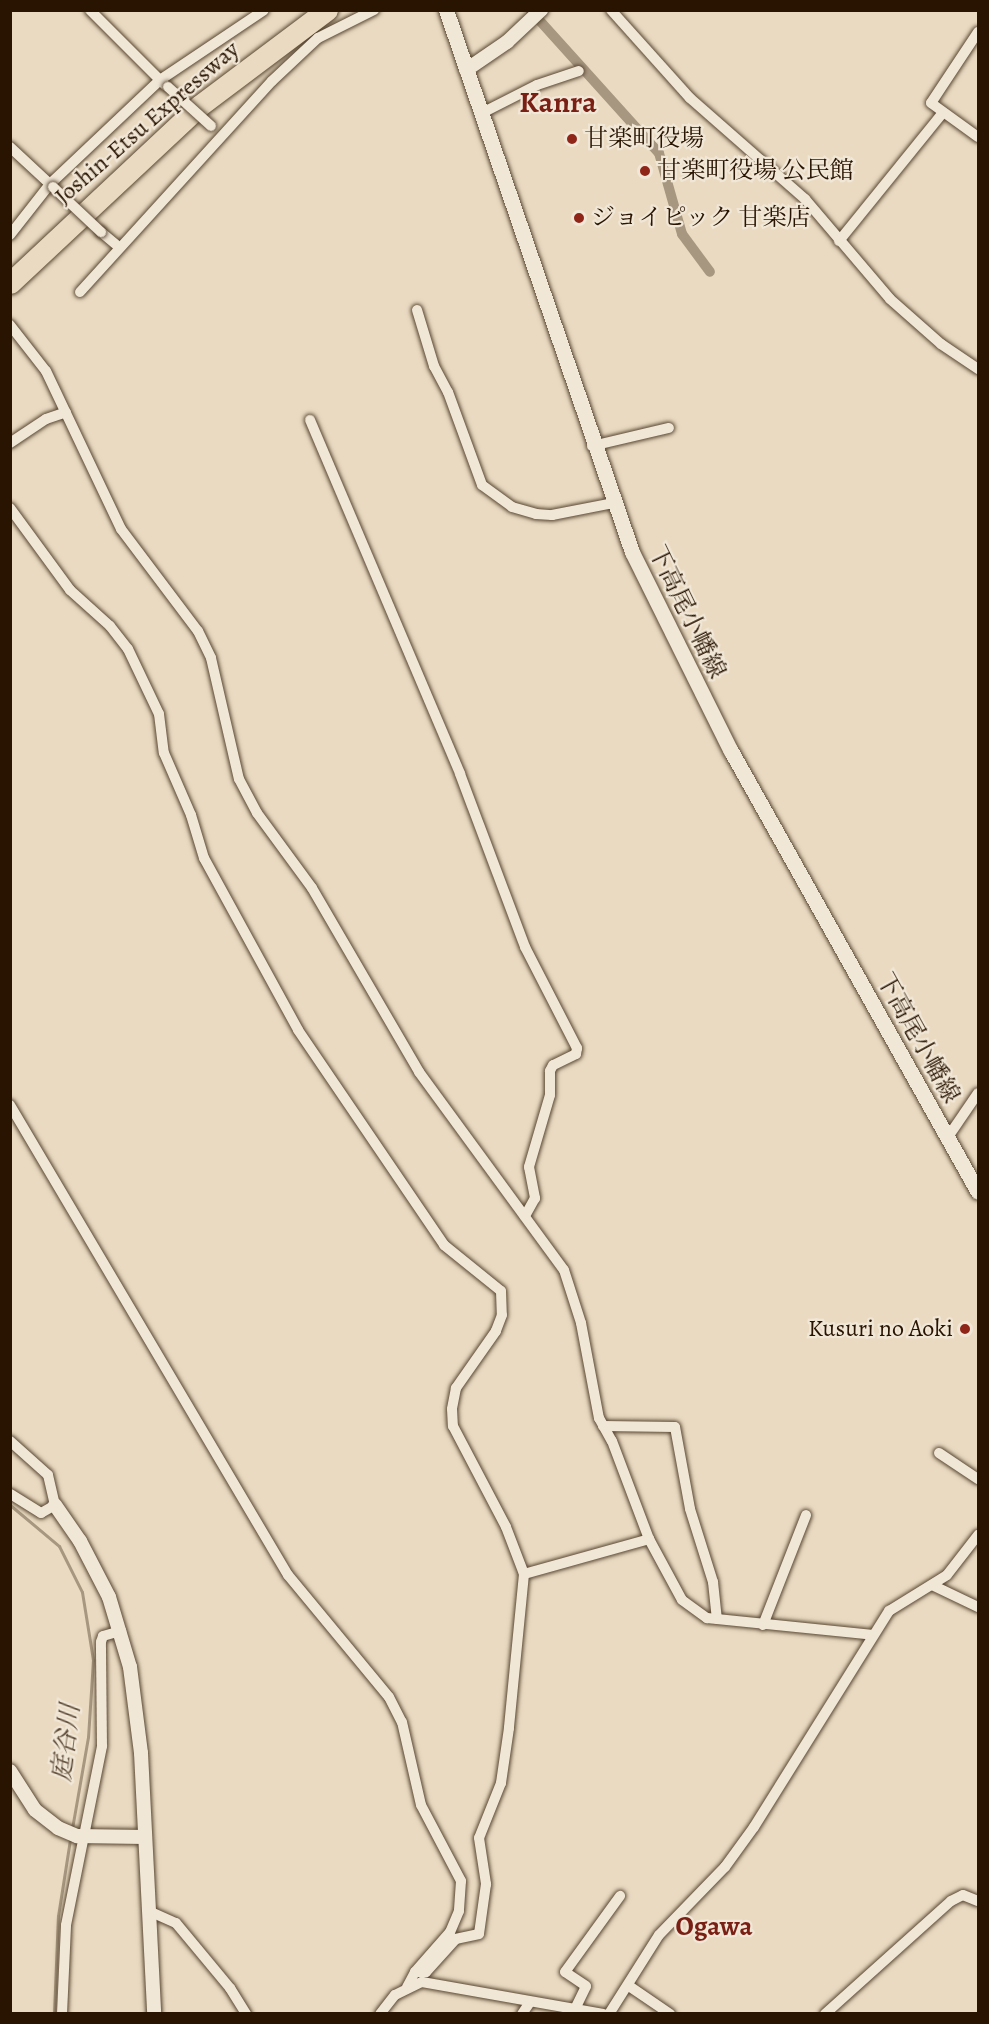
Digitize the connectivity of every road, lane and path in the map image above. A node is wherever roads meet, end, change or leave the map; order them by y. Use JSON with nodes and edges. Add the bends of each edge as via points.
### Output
{"nodes":[{"id":1,"x":90,"y":10,"type":"edge"},
{"id":2,"x":264,"y":10,"type":"edge"},
{"id":3,"x":300,"y":10,"type":"edge"},
{"id":4,"x":327,"y":10,"type":"edge"},
{"id":5,"x":374,"y":10,"type":"edge"},
{"id":6,"x":446,"y":10,"type":"edge"},
{"id":7,"x":541,"y":10,"type":"edge"},
{"id":8,"x":611,"y":10,"type":"edge"},
{"id":9,"x":978,"y":32,"type":"edge"},
{"id":10,"x":466,"y":70,"type":"junction"},
{"id":11,"x":579,"y":71,"type":"dead end"},
{"id":12,"x":164,"y":83,"type":"junction"},
{"id":13,"x":480,"y":114,"type":"junction"},
{"id":14,"x":942,"y":114,"type":"junction"},
{"id":15,"x":220,"y":135,"type":"junction"},
{"id":16,"x":978,"y":137,"type":"edge"},
{"id":17,"x":10,"y":147,"type":"edge"},
{"id":18,"x":51,"y":186,"type":"junction"},
{"id":19,"x":10,"y":235,"type":"edge"},
{"id":20,"x":839,"y":241,"type":"junction"},
{"id":21,"x":119,"y":247,"type":"junction"},
{"id":22,"x":10,"y":264,"type":"edge"},
{"id":23,"x":10,"y":284,"type":"edge"},
{"id":24,"x":80,"y":292,"type":"dead end"},
{"id":25,"x":417,"y":310,"type":"dead end"},
{"id":26,"x":11,"y":326,"type":"edge"},
{"id":27,"x":978,"y":369,"type":"edge"},
{"id":28,"x":66,"y":412,"type":"junction"},
{"id":29,"x":310,"y":420,"type":"dead end"},
{"id":30,"x":669,"y":428,"type":"dead end"},
{"id":31,"x":10,"y":443,"type":"edge"},
{"id":32,"x":592,"y":446,"type":"junction"},
{"id":33,"x":613,"y":503,"type":"junction"},
{"id":34,"x":10,"y":508,"type":"edge"},
{"id":35,"x":978,"y":1093,"type":"edge"},
{"id":36,"x":10,"y":1105,"type":"edge"},
{"id":37,"x":948,"y":1137,"type":"junction"},
{"id":38,"x":978,"y":1192,"type":"edge"},
{"id":39,"x":525,"y":1216,"type":"junction"},
{"id":40,"x":603,"y":1426,"type":"junction"},
{"id":41,"x":10,"y":1441,"type":"edge"},
{"id":42,"x":939,"y":1453,"type":"dead end"},
{"id":43,"x":978,"y":1479,"type":"edge"},
{"id":44,"x":10,"y":1494,"type":"edge"},
{"id":45,"x":56,"y":1505,"type":"junction"},
{"id":46,"x":806,"y":1515,"type":"dead end"},
{"id":47,"x":978,"y":1535,"type":"edge"},
{"id":48,"x":649,"y":1539,"type":"junction"},
{"id":49,"x":524,"y":1574,"type":"junction"},
{"id":50,"x":932,"y":1585,"type":"junction"},
{"id":51,"x":978,"y":1607,"type":"edge"},
{"id":52,"x":717,"y":1619,"type":"junction"},
{"id":53,"x":763,"y":1625,"type":"junction"},
{"id":54,"x":121,"y":1631,"type":"junction"},
{"id":55,"x":873,"y":1635,"type":"junction"},
{"id":56,"x":10,"y":1771,"type":"edge"},
{"id":57,"x":75,"y":1834,"type":"junction"},
{"id":58,"x":145,"y":1838,"type":"junction"},
{"id":59,"x":621,"y":1896,"type":"dead end"},
{"id":60,"x":978,"y":1901,"type":"edge"},
{"id":61,"x":151,"y":1912,"type":"junction"},
{"id":62,"x":415,"y":1972,"type":"junction"},
{"id":63,"x":629,"y":1986,"type":"junction"},
{"id":64,"x":408,"y":1987,"type":"junction"},
{"id":65,"x":530,"y":2002,"type":"junction"},
{"id":66,"x":575,"y":2009,"type":"junction"},
{"id":67,"x":62,"y":2013,"type":"edge"},
{"id":68,"x":154,"y":2013,"type":"edge"},
{"id":69,"x":246,"y":2013,"type":"edge"},
{"id":70,"x":380,"y":2013,"type":"edge"},
{"id":71,"x":522,"y":2013,"type":"edge"},
{"id":72,"x":603,"y":2013,"type":"edge"},
{"id":73,"x":609,"y":2013,"type":"edge"},
{"id":74,"x":670,"y":2013,"type":"edge"},
{"id":75,"x":825,"y":2013,"type":"edge"}],
"edges":[{"from":1,"to":12,"type":"street"},
{"from":2,"to":12,"type":"street"},
{"from":3,"to":22,"type":"highway","name":"Joshin-Etsu Expressway","via":[[154,126]]},
{"from":4,"to":23,"type":"highway","name":"Joshin-Etsu Expressway","via":[[190,113]]},
{"from":5,"to":15,"type":"street","via":[[318,38]]},
{"from":6,"to":10,"type":"main road","name":"下高尾小幡線"},
{"from":7,"to":10,"type":"street","via":[[507,42]]},
{"from":8,"to":20,"type":"street","via":[[690,98],[805,198]]},
{"from":9,"to":14,"type":"street","via":[[931,104]]},
{"from":10,"to":13,"type":"main road","name":"下高尾小幡線"},
{"from":11,"to":13,"type":"street","via":[[537,85]]},
{"from":12,"to":15,"type":"street","bridge":true},
{"from":12,"to":18,"type":"street"},
{"from":13,"to":32,"type":"main road","name":"下高尾小幡線"},
{"from":14,"to":16,"type":"street"},
{"from":14,"to":20,"type":"street"},
{"from":15,"to":21,"type":"street"},
{"from":17,"to":18,"type":"street"},
{"from":18,"to":19,"type":"street"},
{"from":18,"to":21,"type":"street","bridge":true},
{"from":20,"to":27,"type":"street","via":[[890,299],[941,344]]},
{"from":21,"to":24,"type":"street"},
{"from":25,"to":33,"type":"street","via":[[434,366],[448,392],[482,485],[512,507],[536,514],[552,515]]},
{"from":26,"to":28,"type":"street","via":[[46,371]]},
{"from":28,"to":31,"type":"street","via":[[46,419]]},
{"from":28,"to":39,"type":"street","via":[[121,529],[198,631],[211,658],[239,779],[257,813],[312,888],[419,1072]]},
{"from":29,"to":39,"type":"street","via":[[456,763],[525,947],[577,1048],[576,1054],[553,1065],[550,1071],[550,1095],[529,1167],[535,1198]]},
{"from":30,"to":32,"type":"street"},
{"from":32,"to":33,"type":"main road","name":"下高尾小幡線"},
{"from":33,"to":37,"type":"main road","name":"下高尾小幡線","via":[[632,552],[731,751]]},
{"from":34,"to":49,"type":"street","via":[[70,590],[110,626],[128,649],[159,714],[164,753],[191,815],[204,858],[298,1030],[444,1245],[501,1291],[502,1315],[496,1331],[456,1388],[453,1426],[506,1527]]},
{"from":35,"to":37,"type":"street"},
{"from":36,"to":62,"type":"street","via":[[288,1575],[389,1697],[399,1716],[421,1805],[461,1881],[459,1911],[450,1932]]},
{"from":37,"to":38,"type":"main road","name":"下高尾小幡線"},
{"from":39,"to":40,"type":"street","via":[[564,1270],[573,1293],[590,1384]]},
{"from":40,"to":48,"type":"street"},
{"from":40,"to":52,"type":"street","via":[[675,1427],[690,1509],[713,1582]]},
{"from":41,"to":45,"type":"street","via":[[48,1475]]},
{"from":42,"to":43,"type":"street"},
{"from":44,"to":45,"type":"street","via":[[41,1513]]},
{"from":45,"to":54,"type":"street","via":[[96,1569]]},
{"from":46,"to":53,"type":"street"},
{"from":47,"to":50,"type":"street","via":[[947,1575]]},
{"from":48,"to":49,"type":"street"},
{"from":48,"to":52,"type":"street","via":[[682,1600],[707,1618]]},
{"from":49,"to":62,"type":"street","via":[[501,1783],[478,1838],[486,1884],[479,1934],[456,1939],[426,1972]]},
{"from":50,"to":51,"type":"street"},
{"from":50,"to":55,"type":"street","via":[[889,1611]]},
{"from":52,"to":53,"type":"street"},
{"from":53,"to":55,"type":"street"},
{"from":54,"to":57,"type":"street","via":[[101,1638],[102,1746]]},
{"from":54,"to":58,"type":"street","via":[[137,1712]]},
{"from":55,"to":63,"type":"street","via":[[754,1827],[718,1875],[659,1935]]},
{"from":56,"to":57,"type":"street","via":[[35,1810]]},
{"from":57,"to":58,"type":"street"},
{"from":57,"to":67,"type":"street"},
{"from":58,"to":61,"type":"street"},
{"from":59,"to":66,"type":"street","via":[[565,1972],[586,1986]]},
{"from":60,"to":75,"type":"street","via":[[963,1895],[951,1901]]},
{"from":61,"to":68,"type":"street"},
{"from":61,"to":69,"type":"street","via":[[176,1923]]},
{"from":62,"to":64,"type":"street"},
{"from":63,"to":73,"type":"street"},
{"from":63,"to":74,"type":"street"},
{"from":64,"to":65,"type":"street","via":[[434,1982]]},
{"from":64,"to":70,"type":"street","via":[[394,1995]]},
{"from":65,"to":66,"type":"street"},
{"from":65,"to":71,"type":"street"},
{"from":66,"to":72,"type":"street"}]}
